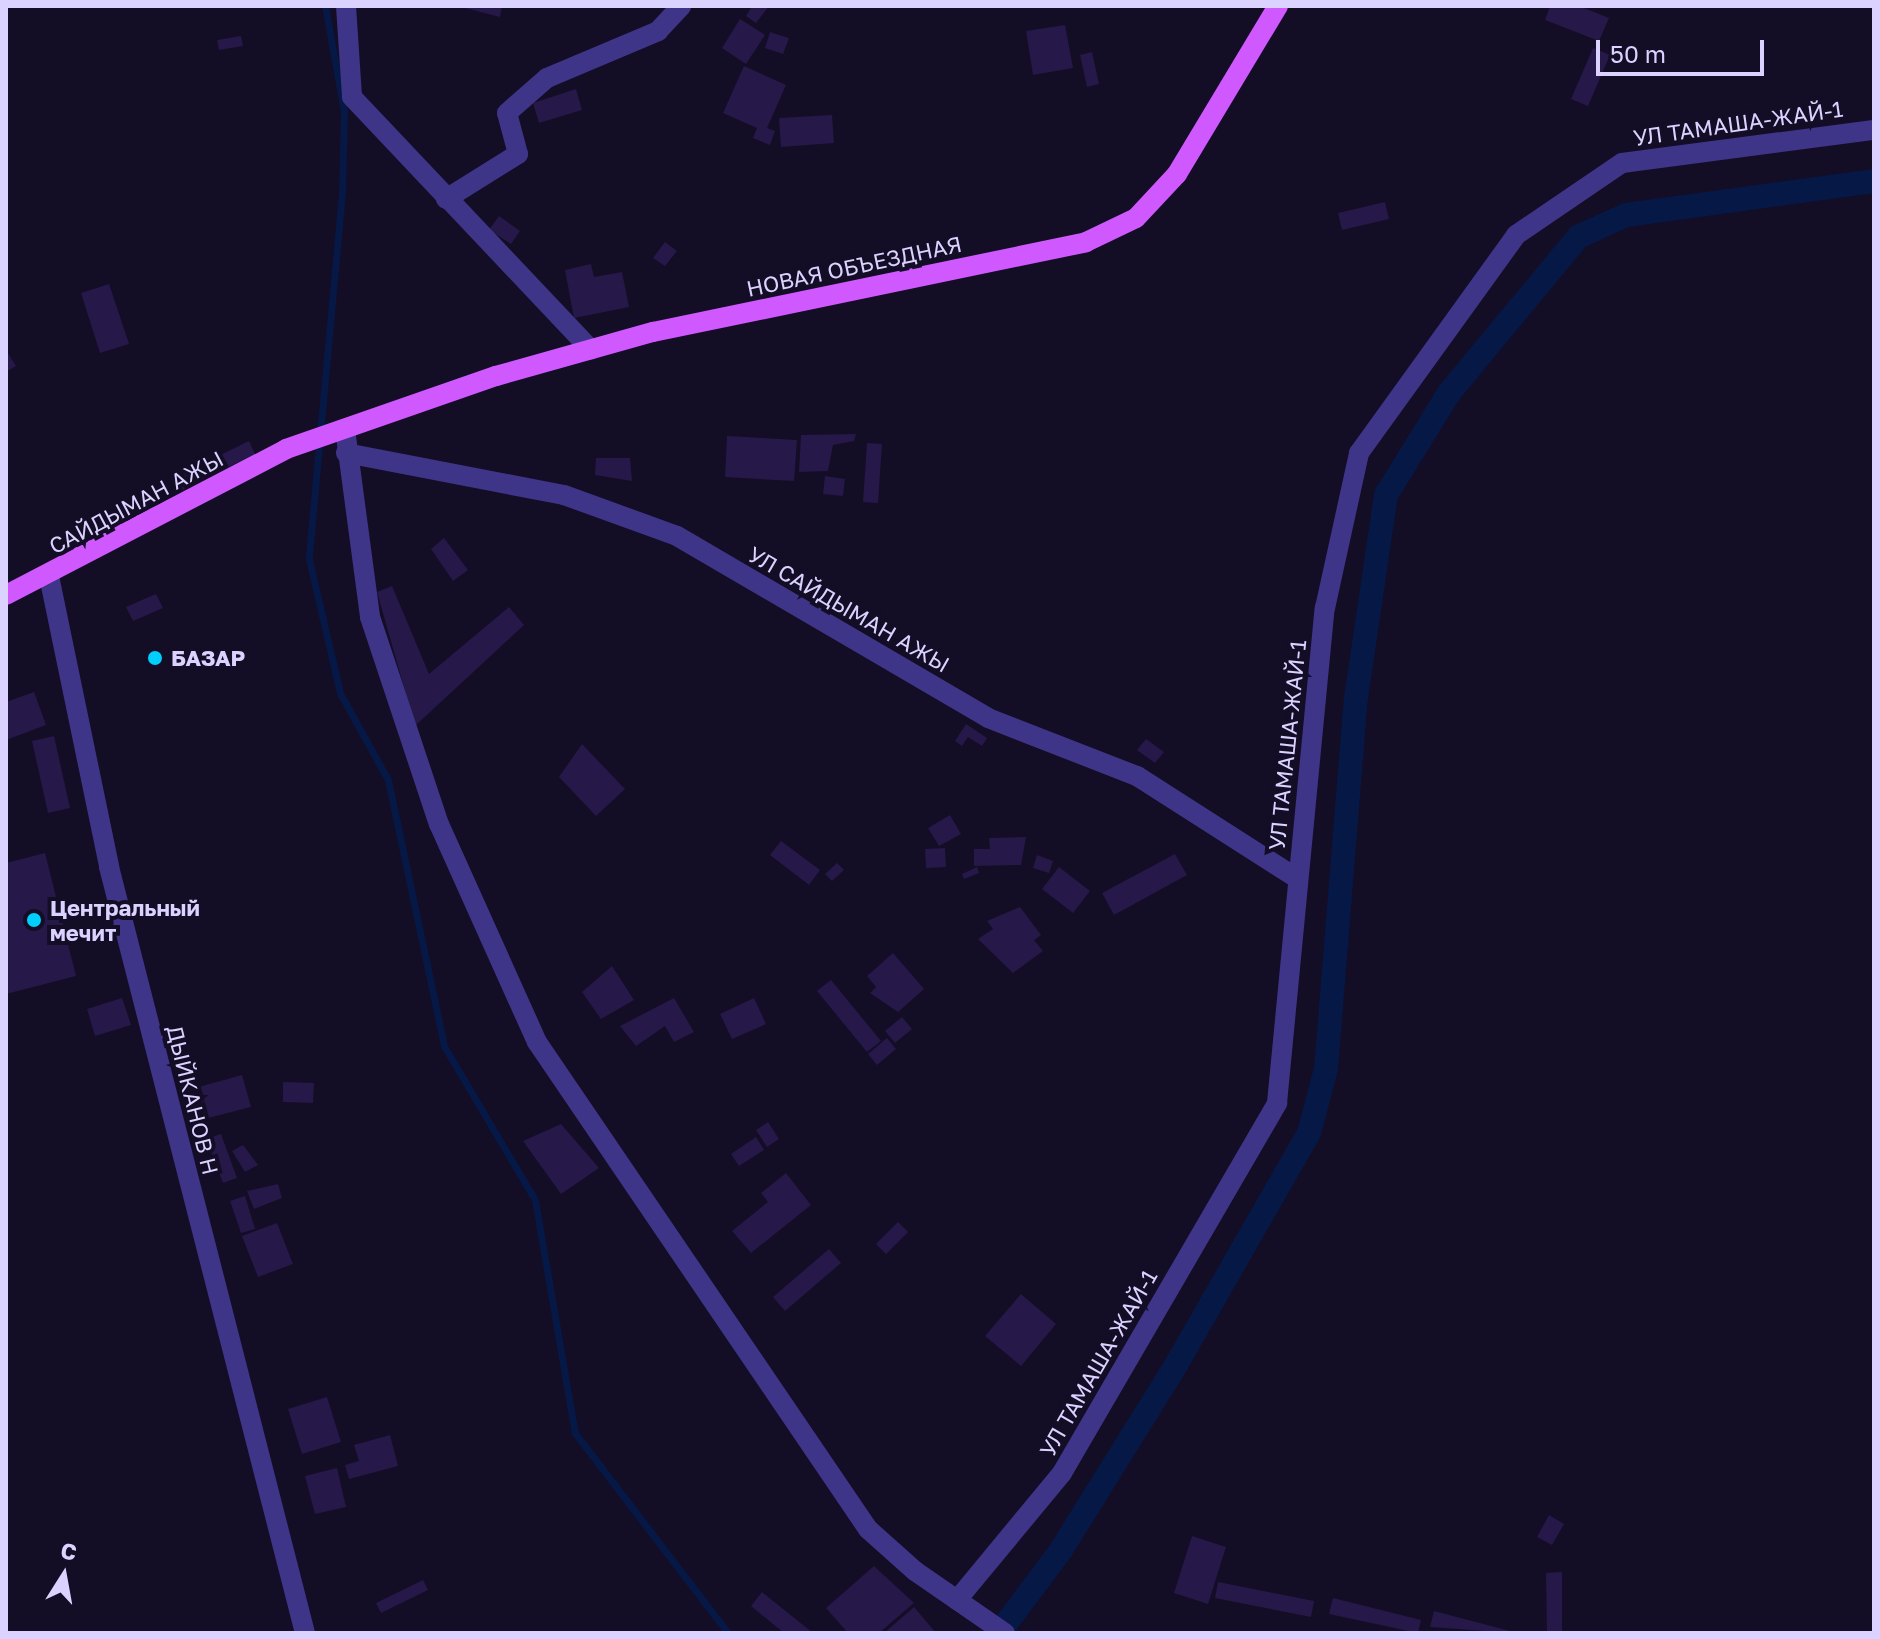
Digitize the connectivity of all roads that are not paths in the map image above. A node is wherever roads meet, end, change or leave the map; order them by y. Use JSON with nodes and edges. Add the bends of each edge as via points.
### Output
{"nodes":[{"id":1,"x":346,"y":6,"type":"edge"},
{"id":2,"x":681,"y":6,"type":"edge"},
{"id":3,"x":1278,"y":6,"type":"edge"},
{"id":4,"x":1874,"y":130,"type":"edge"},
{"id":5,"x":446,"y":199,"type":"junction"},
{"id":6,"x":591,"y":350,"type":"junction"},
{"id":7,"x":340,"y":430,"type":"junction"},
{"id":8,"x":346,"y":453,"type":"junction"},
{"id":9,"x":49,"y":576,"type":"junction"},
{"id":10,"x":6,"y":595,"type":"edge"},
{"id":11,"x":1298,"y":879,"type":"junction"},
{"id":12,"x":959,"y":1602,"type":"junction"},
{"id":13,"x":305,"y":1633,"type":"edge"},
{"id":14,"x":1005,"y":1633,"type":"edge"}],
"edges":[{"from":1,"to":5,"type":"street","via":[[352,97]]},
{"from":2,"to":5,"type":"street","via":[[658,31],[547,78],[507,113],[518,154]]},
{"from":3,"to":6,"type":"main road","name":"НОВАЯ ОБЪЕЗДНАЯ","via":[[1177,174],[1136,218],[1086,242]]},
{"from":4,"to":11,"type":"street","name":"УЛ ТАМАША-ЖАЙ-1","via":[[1622,163],[1516,235],[1359,453],[1325,608]]},
{"from":5,"to":6,"type":"street"},
{"from":6,"to":7,"type":"main road","name":"НОВАЯ ОБЪЕЗДНАЯ"},
{"from":7,"to":8,"type":"street"},
{"from":7,"to":9,"type":"main road","name":"САЙДЫМАН АЖЫ","via":[[286,449]]},
{"from":8,"to":11,"type":"street","name":"УЛ САЙДЫМАН АЖЫ","via":[[564,495],[677,536],[988,718],[1137,776]]},
{"from":8,"to":12,"type":"street","via":[[370,617],[439,824],[537,1042],[868,1529]]},
{"from":9,"to":10,"type":"main road","name":"САЙДЫМАН АЖЫ"},
{"from":9,"to":13,"type":"street","name":"ДЫЙКАНОВ Н","via":[[109,867]]},
{"from":11,"to":12,"type":"street","name":"УЛ ТАМАША-ЖАЙ-1","via":[[1277,1103],[1062,1473]]},
{"from":12,"to":14,"type":"street"}]}
